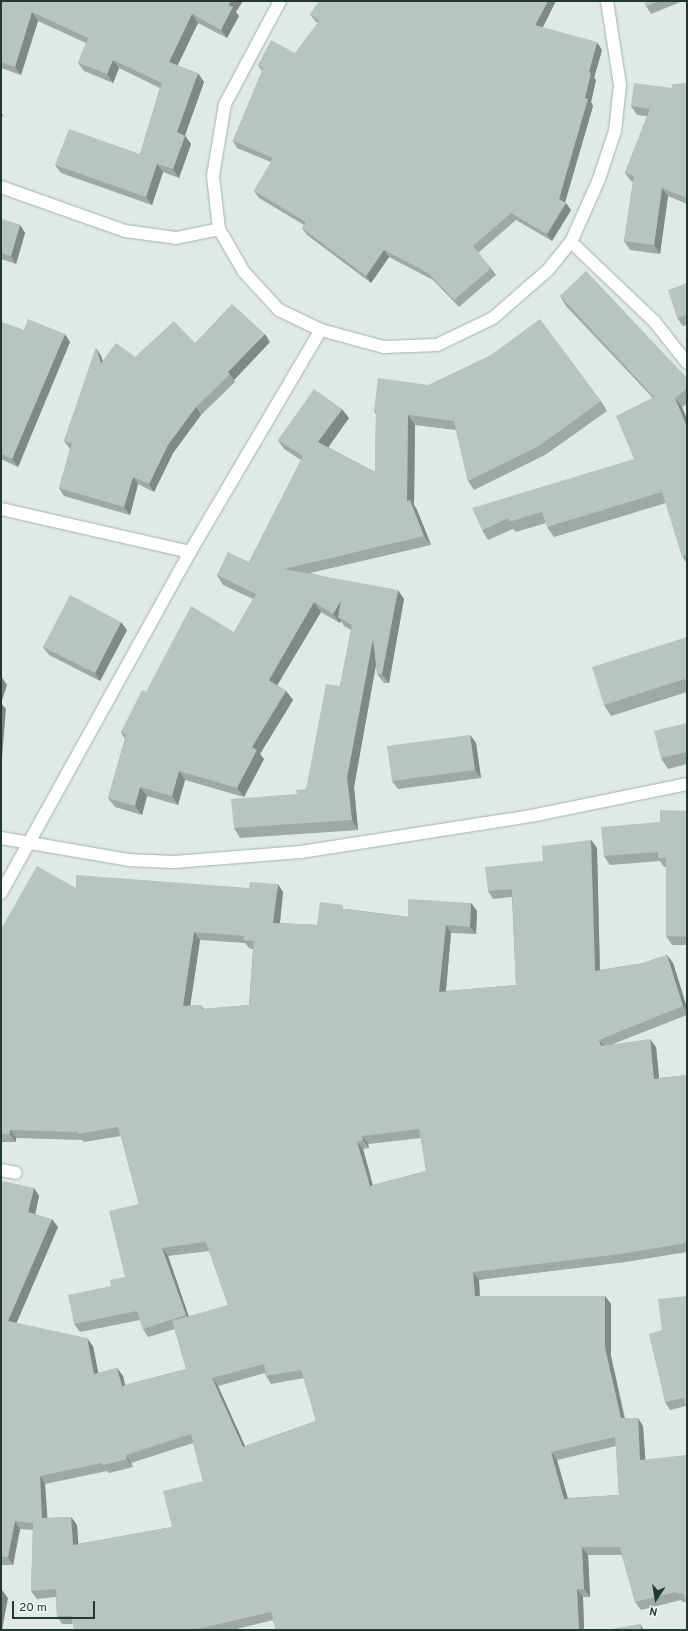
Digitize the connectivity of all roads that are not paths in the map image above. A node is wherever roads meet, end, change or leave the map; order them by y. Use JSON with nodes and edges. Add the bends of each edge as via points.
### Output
{"nodes":[{"id":1,"x":280,"y":1,"type":"edge"},
{"id":2,"x":607,"y":1,"type":"edge"},
{"id":3,"x":1,"y":187,"type":"edge"},
{"id":4,"x":219,"y":229,"type":"junction"},
{"id":5,"x":572,"y":242,"type":"junction"},
{"id":6,"x":321,"y":330,"type":"junction"},
{"id":7,"x":687,"y":363,"type":"edge"},
{"id":8,"x":1,"y":509,"type":"edge"},
{"id":9,"x":190,"y":552,"type":"junction"},
{"id":10,"x":687,"y":784,"type":"edge"},
{"id":11,"x":1,"y":838,"type":"edge"},
{"id":12,"x":28,"y":844,"type":"junction"},
{"id":13,"x":1,"y":893,"type":"edge"},
{"id":14,"x":1,"y":1170,"type":"edge"},
{"id":15,"x":16,"y":1173,"type":"dead end"}],
"edges":[{"from":1,"to":4,"type":"street","via":[[225,104],[213,176]]},
{"from":2,"to":5,"type":"street","via":[[620,85],[615,131],[599,179]]},
{"from":3,"to":4,"type":"street","via":[[125,231],[176,238]]},
{"from":4,"to":6,"type":"street","via":[[244,272],[279,310]]},
{"from":5,"to":6,"type":"street","via":[[548,270],[493,318],[436,345],[384,347]]},
{"from":5,"to":7,"type":"street","via":[[654,321]]},
{"from":6,"to":9,"type":"street"},
{"from":8,"to":9,"type":"street"},
{"from":9,"to":12,"type":"street"},
{"from":10,"to":12,"type":"street","via":[[536,815],[301,852],[174,862],[128,860]]},
{"from":11,"to":12,"type":"street"},
{"from":12,"to":13,"type":"street"},
{"from":14,"to":15,"type":"street"}]}
